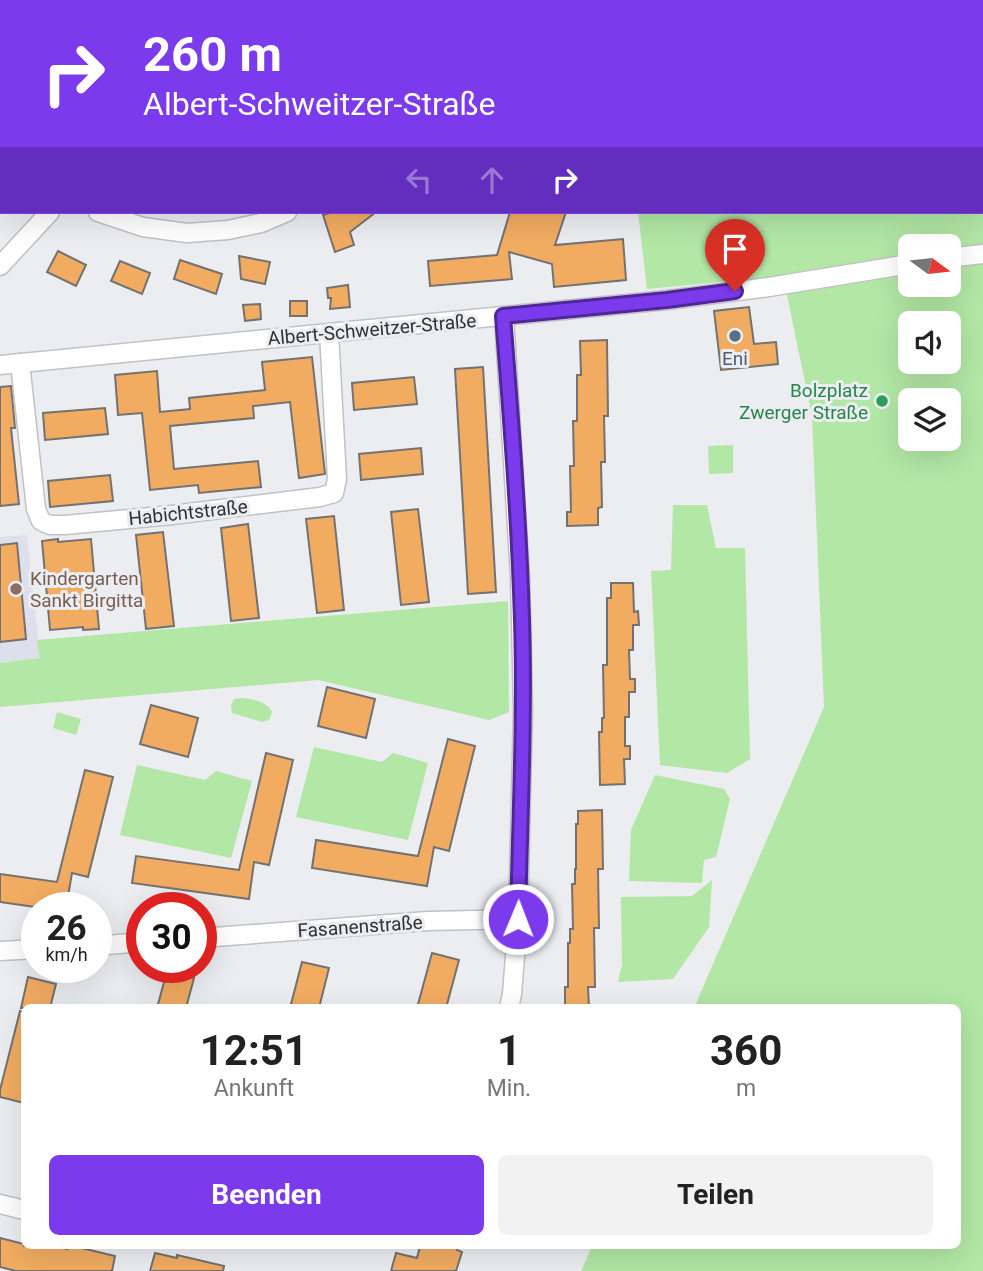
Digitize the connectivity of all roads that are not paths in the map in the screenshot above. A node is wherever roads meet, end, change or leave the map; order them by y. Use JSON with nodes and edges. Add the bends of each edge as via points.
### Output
{"nodes":[{"id":1,"x":48,"y":214,"type":"edge"},
{"id":2,"x":104,"y":214,"type":"edge"},
{"id":3,"x":282,"y":214,"type":"edge"},
{"id":4,"x":983,"y":254,"type":"edge"},
{"id":5,"x":961,"y":257,"type":"edge"},
{"id":6,"x":0,"y":266,"type":"edge"},
{"id":7,"x":898,"y":266,"type":"edge"},
{"id":8,"x":503,"y":316,"type":"junction"},
{"id":9,"x":329,"y":333,"type":"junction"},
{"id":10,"x":20,"y":363,"type":"junction"},
{"id":11,"x":0,"y":365,"type":"edge"},
{"id":12,"x":518,"y":919,"type":"junction"},
{"id":13,"x":217,"y":937,"type":"edge"},
{"id":14,"x":21,"y":950,"type":"edge"},
{"id":15,"x":0,"y":951,"type":"edge"},
{"id":16,"x":510,"y":1004,"type":"edge"},
{"id":17,"x":0,"y":1204,"type":"edge"},
{"id":18,"x":21,"y":1209,"type":"edge"}],
"edges":[{"from":1,"to":6,"type":"street"},
{"from":2,"to":3,"type":"street","via":[[143,227],[187,233],[228,230]]},
{"from":4,"to":5,"type":"street"},
{"from":7,"to":8,"type":"street","name":"Albert-Schweitzer-Straße","via":[[667,300]]},
{"from":8,"to":9,"type":"street","name":"Albert-Schweitzer-Straße"},
{"from":8,"to":12,"type":"street","via":[[522,623]]},
{"from":9,"to":10,"type":"street","name":"Albert-Schweitzer-Straße"},
{"from":9,"to":10,"type":"street","name":"Habichtstraße","via":[[334,493],[172,515],[65,525],[41,521]]},
{"from":10,"to":11,"type":"street","name":"Albert-Schweitzer-Straße"},
{"from":12,"to":13,"type":"street","name":"Fasanenstraße"},
{"from":12,"to":16,"type":"street"},
{"from":14,"to":15,"type":"street"},
{"from":17,"to":18,"type":"street"}]}
